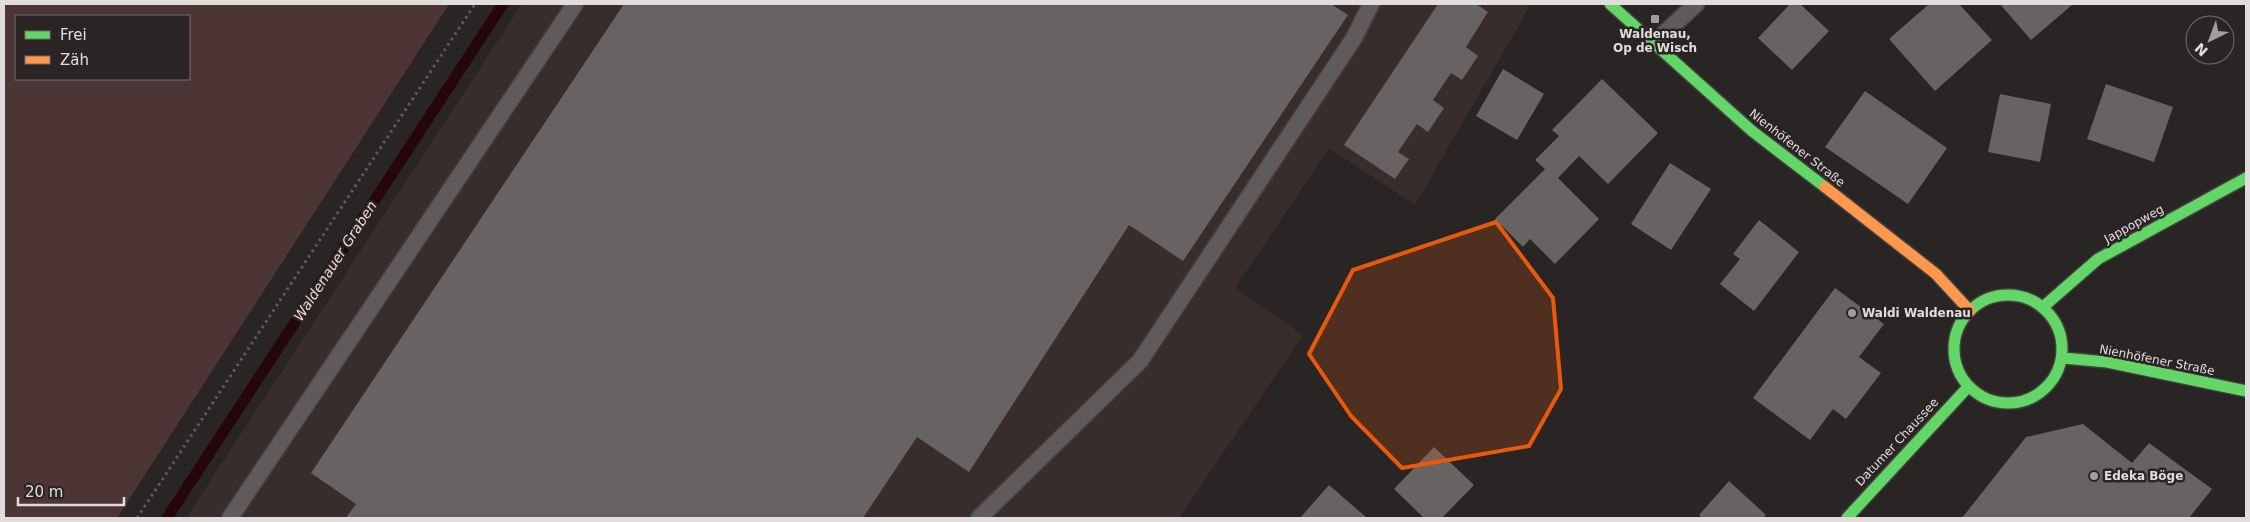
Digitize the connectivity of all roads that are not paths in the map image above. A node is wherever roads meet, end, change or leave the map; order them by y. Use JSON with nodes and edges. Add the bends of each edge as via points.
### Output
{"nodes":[{"id":1,"x":575,"y":4,"type":"edge"},
{"id":2,"x":1371,"y":4,"type":"edge"},
{"id":3,"x":1610,"y":4,"type":"edge"},
{"id":4,"x":1696,"y":4,"type":"edge"},
{"id":5,"x":1653,"y":44,"type":"junction"},
{"id":6,"x":2246,"y":178,"type":"edge"},
{"id":7,"x":2042,"y":307,"type":"junction"},
{"id":8,"x":1970,"y":310,"type":"junction"},
{"id":9,"x":2062,"y":358,"type":"junction"},
{"id":10,"x":1968,"y":387,"type":"junction"},
{"id":11,"x":2246,"y":391,"type":"edge"},
{"id":12,"x":230,"y":518,"type":"edge"},
{"id":13,"x":979,"y":518,"type":"edge"},
{"id":14,"x":1847,"y":518,"type":"edge"}],
"edges":[{"from":1,"to":12,"type":"lane"},
{"from":2,"to":13,"type":"lane","via":[[1354,38],[1140,361]]},
{"from":3,"to":5,"type":"street","name":"Nienhöfener Straße"},
{"from":4,"to":5,"type":"lane"},
{"from":5,"to":8,"type":"street","name":"Nienhöfener Straße","via":[[1752,131],[1936,274]]},
{"from":6,"to":7,"type":"street","name":"Jappopweg","via":[[2098,259]]},
{"from":7,"to":8,"type":"street","via":[[2025,297],[2006,295],[1986,299]]},
{"from":7,"to":9,"type":"street","via":[[2060,330]]},
{"from":8,"to":10,"type":"street","via":[[1956,335],[1955,362]]},
{"from":9,"to":10,"type":"street","via":[[2050,386],[2025,402],[1994,403]]},
{"from":9,"to":11,"type":"street","name":"Nienhöfener Straße","via":[[2107,362]]},
{"from":10,"to":14,"type":"street","name":"Datumer Chaussee"}]}
